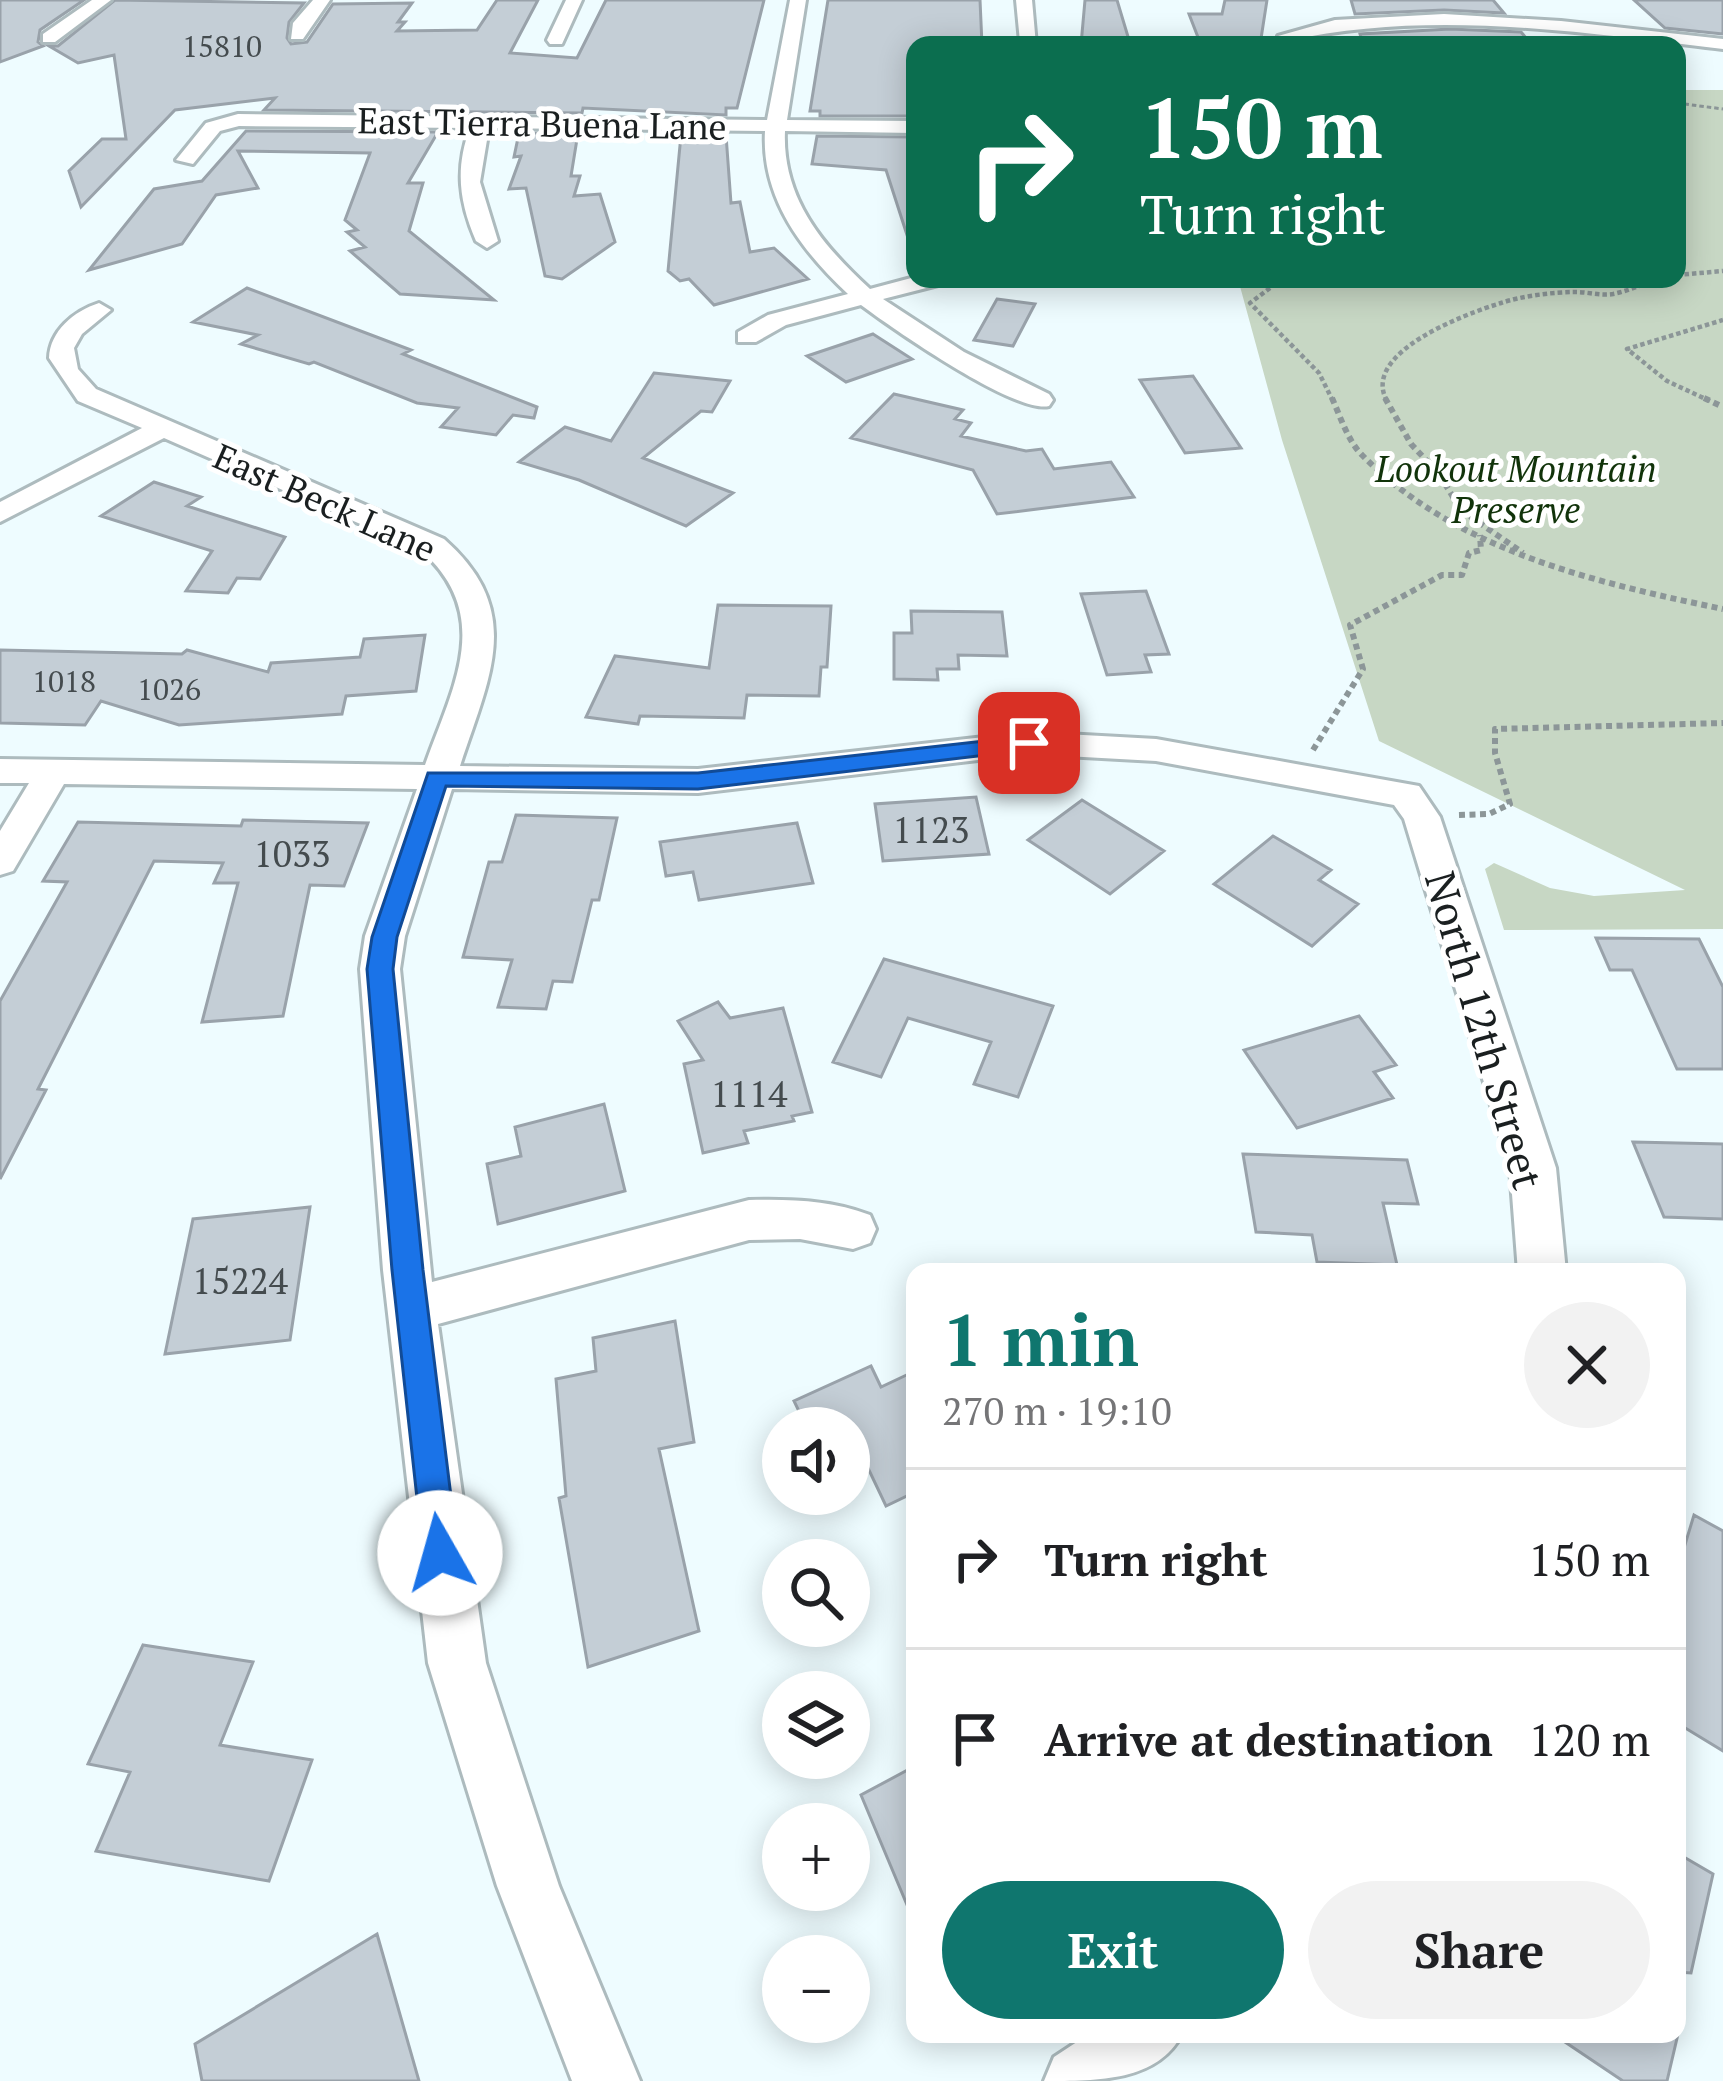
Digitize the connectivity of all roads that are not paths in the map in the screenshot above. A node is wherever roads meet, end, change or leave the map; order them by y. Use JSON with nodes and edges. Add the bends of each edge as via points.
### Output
{"nodes":[{"id":1,"x":104,"y":0,"type":"edge"},
{"id":2,"x":322,"y":0,"type":"edge"},
{"id":3,"x":574,"y":0,"type":"edge"},
{"id":4,"x":798,"y":0,"type":"edge"},
{"id":5,"x":1024,"y":0,"type":"edge"},
{"id":6,"x":1428,"y":0,"type":"edge"},
{"id":7,"x":1442,"y":19,"type":"junction"},
{"id":8,"x":297,"y":35,"type":"dead end"},
{"id":9,"x":1028,"y":36,"type":"edge"},
{"id":10,"x":1287,"y":36,"type":"dead end"},
{"id":11,"x":1655,"y":36,"type":"edge"},
{"id":12,"x":49,"y":38,"type":"dead end"},
{"id":13,"x":556,"y":40,"type":"dead end"},
{"id":14,"x":1686,"y":40,"type":"edge"},
{"id":15,"x":1723,"y":44,"type":"edge"},
{"id":16,"x":482,"y":122,"type":"junction"},
{"id":17,"x":777,"y":126,"type":"junction"},
{"id":18,"x":906,"y":127,"type":"edge"},
{"id":19,"x":187,"y":160,"type":"dead end"},
{"id":20,"x":487,"y":241,"type":"dead end"},
{"id":21,"x":906,"y":286,"type":"edge"},
{"id":22,"x":865,"y":296,"type":"junction"},
{"id":23,"x":99,"y":310,"type":"dead end"},
{"id":24,"x":747,"y":338,"type":"dead end"},
{"id":25,"x":1040,"y":400,"type":"dead end"},
{"id":26,"x":161,"y":430,"type":"junction"},
{"id":27,"x":0,"y":513,"type":"edge"},
{"id":28,"x":0,"y":770,"type":"edge"},
{"id":29,"x":54,"y":771,"type":"junction"},
{"id":30,"x":436,"y":778,"type":"junction"},
{"id":31,"x":0,"y":862,"type":"edge"},
{"id":32,"x":854,"y":1228,"type":"dead end"},
{"id":33,"x":1541,"y":1263,"type":"edge"},
{"id":34,"x":413,"y":1309,"type":"junction"},
{"id":35,"x":1135,"y":2043,"type":"edge"},
{"id":36,"x":606,"y":2081,"type":"edge"},
{"id":37,"x":1078,"y":2081,"type":"edge"}],
"edges":[{"from":1,"to":12,"type":"street"},
{"from":2,"to":8,"type":"street"},
{"from":3,"to":13,"type":"street"},
{"from":4,"to":17,"type":"street"},
{"from":5,"to":9,"type":"street"},
{"from":6,"to":7,"type":"street"},
{"from":7,"to":10,"type":"street"},
{"from":7,"to":11,"type":"street"},
{"from":14,"to":15,"type":"street"},
{"from":16,"to":17,"type":"street","name":"East Tierra Buena Lane"},
{"from":16,"to":19,"type":"street","name":"East Tierra Buena Lane","via":[[238,120],[213,127]]},
{"from":16,"to":20,"type":"street","via":[[467,196]]},
{"from":17,"to":18,"type":"street","name":"East Tierra Buena Lane"},
{"from":17,"to":22,"type":"street","via":[[773,157],[787,204],[827,262]]},
{"from":21,"to":22,"type":"street"},
{"from":22,"to":24,"type":"street","via":[[777,320]]},
{"from":22,"to":25,"type":"street","via":[[950,355]]},
{"from":23,"to":26,"type":"street","name":"East Beck Lane","via":[[62,340],[69,378]]},
{"from":26,"to":27,"type":"street"},
{"from":26,"to":30,"type":"street","name":"East Beck Lane","via":[[433,544],[471,582],[482,638]]},
{"from":28,"to":29,"type":"street"},
{"from":29,"to":30,"type":"street"},
{"from":29,"to":31,"type":"street"},
{"from":30,"to":33,"type":"street","name":"North 12th Street","via":[[698,781],[1029,743],[1156,750],[1414,806],[1533,1168]]},
{"from":30,"to":34,"type":"street","name":"East Beck Lane","via":[[380,969]]},
{"from":32,"to":34,"type":"street","via":[[749,1220]]},
{"from":34,"to":36,"type":"street","name":"East Beck Lane","via":[[458,1663],[528,1886]]},
{"from":35,"to":37,"type":"street"}]}
